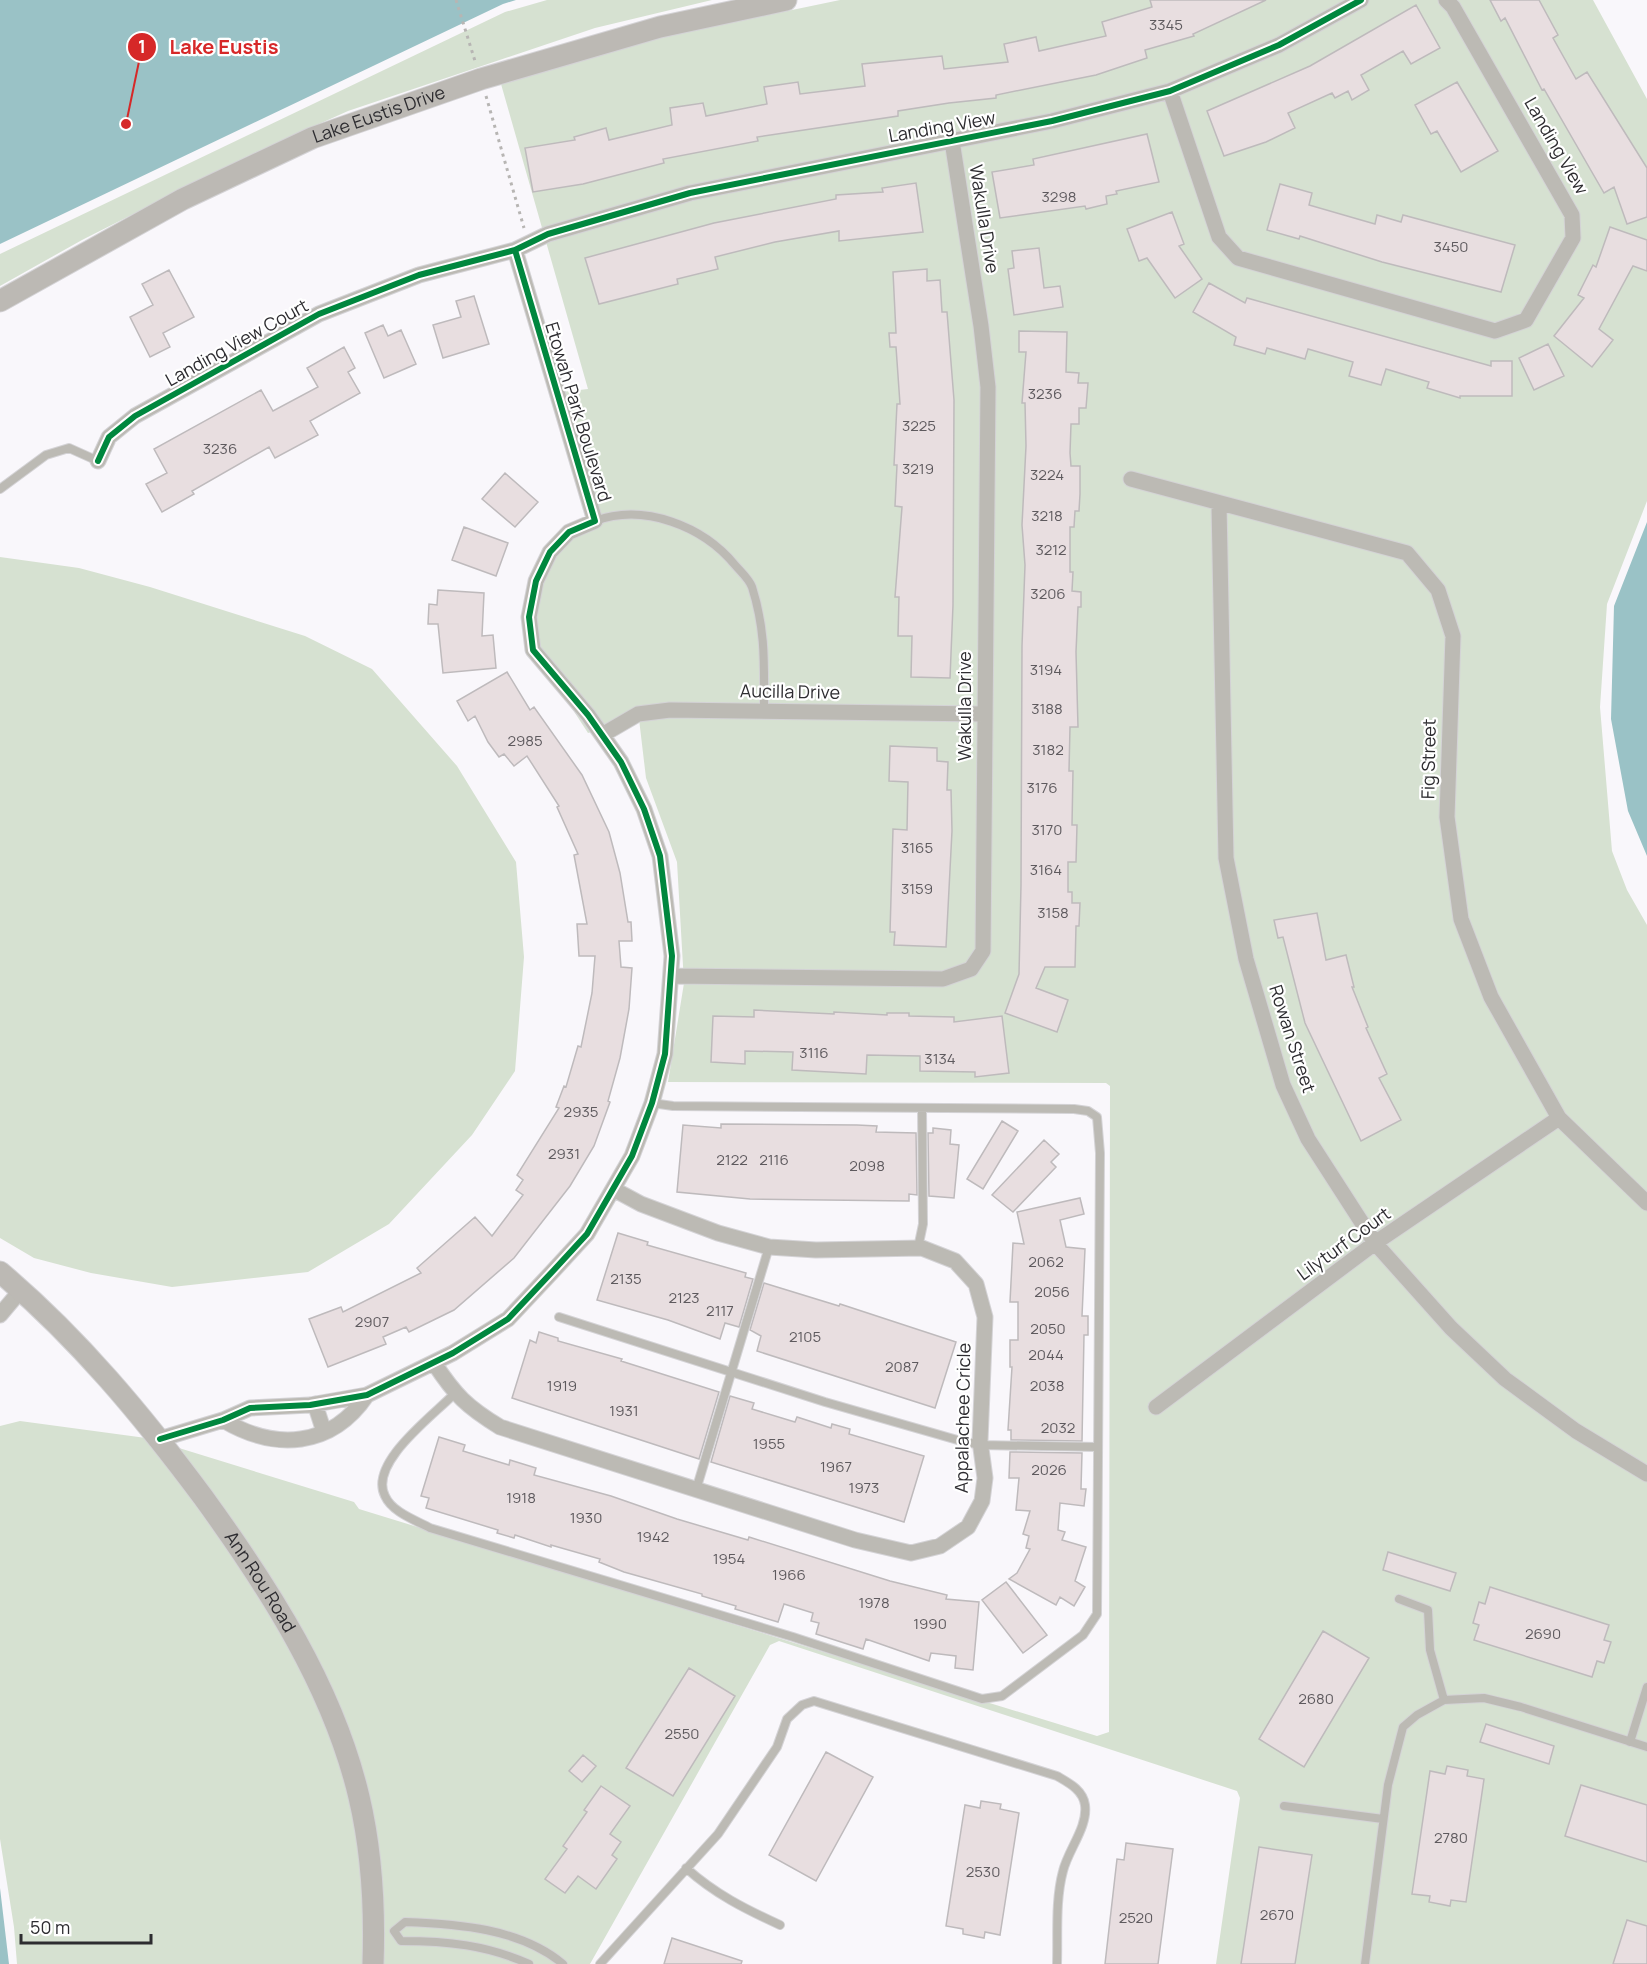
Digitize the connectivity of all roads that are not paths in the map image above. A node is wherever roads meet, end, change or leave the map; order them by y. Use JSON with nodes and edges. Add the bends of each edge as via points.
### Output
{"nodes":[{"id":1,"x":786,"y":0,"type":"edge"},
{"id":2,"x":1361,"y":0,"type":"edge"},
{"id":3,"x":1446,"y":0,"type":"edge"},
{"id":4,"x":1170,"y":91,"type":"junction"},
{"id":5,"x":952,"y":141,"type":"junction"},
{"id":6,"x":515,"y":250,"type":"junction"},
{"id":7,"x":0,"y":301,"type":"edge"},
{"id":8,"x":98,"y":461,"type":"joint"},
{"id":9,"x":1131,"y":479,"type":"dead end"},
{"id":10,"x":0,"y":489,"type":"edge"},
{"id":11,"x":1219,"y":505,"type":"junction"},
{"id":12,"x":595,"y":522,"type":"junction"},
{"id":13,"x":764,"y":710,"type":"junction"},
{"id":14,"x":984,"y":714,"type":"junction"},
{"id":15,"x":602,"y":735,"type":"junction"},
{"id":16,"x":671,"y":976,"type":"junction"},
{"id":17,"x":652,"y":1103,"type":"junction"},
{"id":18,"x":922,"y":1108,"type":"junction"},
{"id":19,"x":1558,"y":1118,"type":"junction"},
{"id":20,"x":615,"y":1190,"type":"junction"},
{"id":21,"x":1647,"y":1203,"type":"edge"},
{"id":22,"x":1375,"y":1243,"type":"junction"},
{"id":23,"x":769,"y":1247,"type":"junction"},
{"id":24,"x":918,"y":1248,"type":"junction"},
{"id":25,"x":0,"y":1272,"type":"edge"},
{"id":26,"x":21,"y":1290,"type":"junction"},
{"id":27,"x":0,"y":1315,"type":"edge"},
{"id":28,"x":559,"y":1317,"type":"dead end"},
{"id":29,"x":434,"y":1363,"type":"junction"},
{"id":30,"x":731,"y":1370,"type":"junction"},
{"id":31,"x":454,"y":1394,"type":"junction"},
{"id":32,"x":367,"y":1395,"type":"junction"},
{"id":33,"x":315,"y":1404,"type":"junction"},
{"id":34,"x":1156,"y":1407,"type":"dead end"},
{"id":35,"x":223,"y":1420,"type":"junction"},
{"id":36,"x":324,"y":1432,"type":"junction"},
{"id":37,"x":160,"y":1439,"type":"junction"},
{"id":38,"x":981,"y":1445,"type":"junction"},
{"id":39,"x":1097,"y":1447,"type":"junction"},
{"id":40,"x":1647,"y":1474,"type":"edge"},
{"id":41,"x":696,"y":1490,"type":"junction"},
{"id":42,"x":1399,"y":1599,"type":"dead end"},
{"id":43,"x":1647,"y":1687,"type":"edge"},
{"id":44,"x":1444,"y":1700,"type":"junction"},
{"id":45,"x":1630,"y":1742,"type":"junction"},
{"id":46,"x":1647,"y":1747,"type":"edge"},
{"id":47,"x":1284,"y":1806,"type":"dead end"},
{"id":48,"x":1383,"y":1818,"type":"junction"},
{"id":49,"x":686,"y":1868,"type":"junction"},
{"id":50,"x":780,"y":1926,"type":"dead end"},
{"id":51,"x":384,"y":1931,"type":"junction"},
{"id":52,"x":373,"y":1964,"type":"edge"},
{"id":53,"x":529,"y":1964,"type":"edge"},
{"id":54,"x":563,"y":1964,"type":"edge"},
{"id":55,"x":600,"y":1964,"type":"edge"},
{"id":56,"x":1057,"y":1964,"type":"edge"},
{"id":57,"x":1365,"y":1964,"type":"edge"}],
"edges":[{"from":1,"to":7,"type":"street","name":"Lake Eustis Drive","via":[[660,27],[481,79],[312,138],[251,165]]},
{"from":2,"to":4,"type":"street","name":"Landing View","via":[[1279,45]]},
{"from":3,"to":4,"type":"street","name":"Landing View","via":[[1572,215],[1573,238],[1526,320],[1495,331],[1238,258],[1219,237]]},
{"from":4,"to":5,"type":"street","name":"Landing View"},
{"from":5,"to":6,"type":"street","name":"Landing View","via":[[690,193],[548,234]]},
{"from":5,"to":14,"type":"street","name":"Wakulla Drive","via":[[988,387]]},
{"from":6,"to":8,"type":"street","name":"Landing View Court","via":[[419,275],[319,314],[135,416],[109,437]]},
{"from":6,"to":12,"type":"street","name":"Etowah Park Boulevard"},
{"from":8,"to":10,"type":"lane","via":[[69,448],[46,455]]},
{"from":9,"to":11,"type":"street","name":"Fig Street"},
{"from":11,"to":19,"type":"street","name":"Fig Street","via":[[1407,553],[1438,590],[1453,636],[1447,817],[1461,919],[1491,997]]},
{"from":11,"to":22,"type":"street","name":"Rowan Street","via":[[1226,858],[1246,959],[1283,1085],[1308,1139]]},
{"from":12,"to":13,"type":"lane","via":[[634,515],[664,519],[691,529],[721,548],[751,584],[764,632]]},
{"from":12,"to":15,"type":"street","name":"Etowah Park Boulevard","via":[[569,532],[550,552],[536,580],[529,617],[533,650]]},
{"from":13,"to":14,"type":"street","name":"Aucilla Drive"},
{"from":13,"to":15,"type":"street","name":"Aucilla Drive","via":[[638,714]]},
{"from":14,"to":16,"type":"street","name":"Wakulla Drive","via":[[984,943],[971,969],[943,980]]},
{"from":15,"to":16,"type":"street","name":"Etowah Park Boulevard","via":[[621,762],[644,808],[660,856]]},
{"from":16,"to":17,"type":"street","name":"Etowah Park Boulevard","via":[[665,1054]]},
{"from":17,"to":18,"type":"lane"},
{"from":17,"to":20,"type":"street","name":"Etowah Park Boulevard"},
{"from":18,"to":24,"type":"lane","via":[[922,1224]]},
{"from":18,"to":39,"type":"lane","via":[[1074,1109],[1097,1117]]},
{"from":19,"to":21,"type":"street","name":"Fig Street"},
{"from":19,"to":22,"type":"street","name":"Lilyturf Court"},
{"from":20,"to":23,"type":"street","name":"Appalachee Cricle","via":[[718,1233]]},
{"from":20,"to":29,"type":"street","name":"Etowah Park Boulevard","via":[[587,1234],[508,1319]]},
{"from":22,"to":34,"type":"street","name":"Lilyturf Court"},
{"from":22,"to":40,"type":"street","name":"Rowan Street","via":[[1451,1328],[1505,1379],[1576,1431]]},
{"from":23,"to":24,"type":"street","name":"Appalachee Cricle"},
{"from":23,"to":30,"type":"lane"},
{"from":24,"to":38,"type":"street","name":"Appalachee Cricle","via":[[955,1261],[976,1284],[985,1317]]},
{"from":25,"to":26,"type":"street","name":"Ann Rou Road"},
{"from":26,"to":27,"type":"street"},
{"from":26,"to":37,"type":"street","name":"Ann Rou Road","via":[[98,1366]]},
{"from":28,"to":30,"type":"lane"},
{"from":29,"to":31,"type":"street","name":"Appalachee Cricle"},
{"from":29,"to":32,"type":"street","name":"Etowah Park Boulevard"},
{"from":30,"to":38,"type":"lane","via":[[825,1402]]},
{"from":30,"to":41,"type":"lane"},
{"from":31,"to":39,"type":"lane","via":[[387,1464],[382,1477],[385,1497],[400,1513],[430,1528],[793,1637],[982,1699],[1002,1696],[1093,1624],[1097,1614]]},
{"from":31,"to":41,"type":"street","name":"Appalachee Cricle","via":[[500,1427]]},
{"from":32,"to":33,"type":"street","name":"Etowah Park Boulevard"},
{"from":32,"to":36,"type":"street","name":"Etowah Park Boulevard","via":[[359,1407]]},
{"from":33,"to":35,"type":"street","name":"Etowah Park Boulevard","via":[[250,1408]]},
{"from":33,"to":36,"type":"street"},
{"from":35,"to":36,"type":"street","name":"Etowah Park Boulevard","via":[[279,1441],[308,1439]]},
{"from":35,"to":37,"type":"street","name":"Etowah Park Boulevard"},
{"from":37,"to":51,"type":"street","name":"Ann Rou Road","via":[[234,1540],[314,1675],[359,1797]]},
{"from":38,"to":39,"type":"lane"},
{"from":38,"to":41,"type":"street","name":"Appalachee Cricle","via":[[985,1478],[982,1501],[968,1527],[940,1546],[911,1553],[855,1540]]},
{"from":42,"to":44,"type":"lane","via":[[1428,1610],[1430,1650]]},
{"from":43,"to":45,"type":"lane"},
{"from":44,"to":45,"type":"lane","via":[[1484,1698]]},
{"from":44,"to":48,"type":"lane","via":[[1403,1727]]},
{"from":45,"to":46,"type":"lane"},
{"from":47,"to":48,"type":"lane"},
{"from":48,"to":57,"type":"lane"},
{"from":49,"to":50,"type":"lane","via":[[724,1899]]},
{"from":49,"to":55,"type":"lane"},
{"from":49,"to":56,"type":"lane","via":[[718,1834],[777,1747],[784,1725],[794,1711],[814,1701],[824,1702],[1057,1776],[1079,1792],[1085,1805],[1083,1821],[1060,1885]]},
{"from":51,"to":52,"type":"street","name":"Ann Rou Road"},
{"from":51,"to":53,"type":"lane","via":[[401,1941],[447,1941],[482,1947]]},
{"from":51,"to":54,"type":"lane","via":[[405,1922],[465,1926],[522,1942]]}]}
